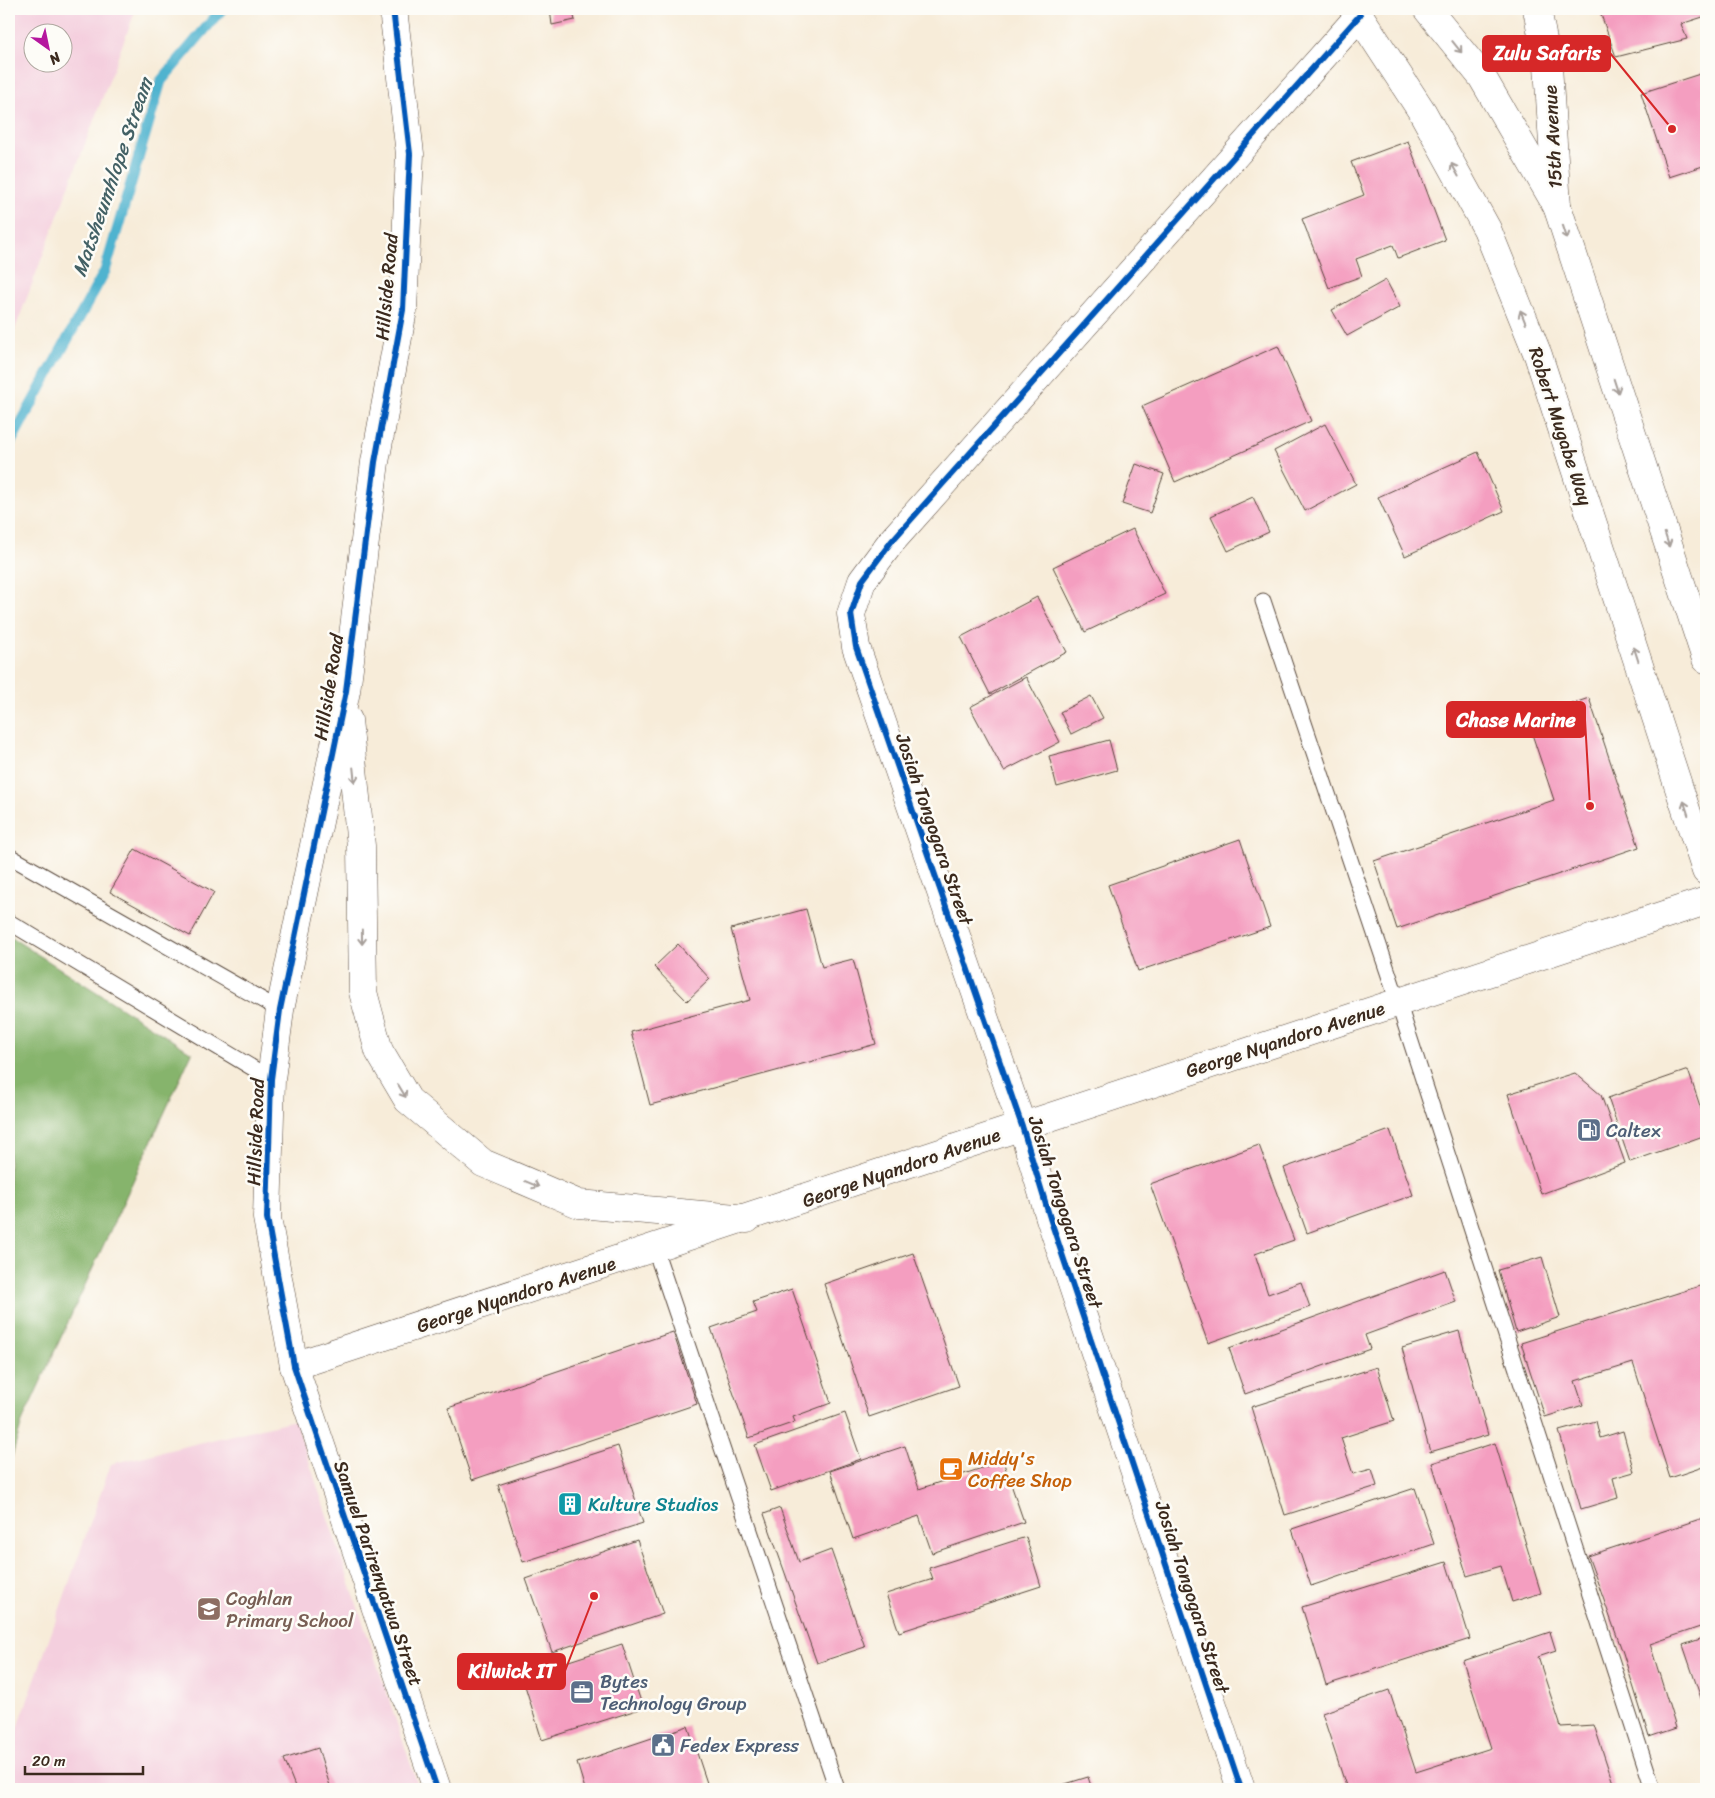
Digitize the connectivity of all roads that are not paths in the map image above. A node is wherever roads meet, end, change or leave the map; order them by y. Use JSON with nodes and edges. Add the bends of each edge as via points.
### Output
{"nodes":[{"id":1,"x":393,"y":9,"type":"edge"},
{"id":2,"x":1427,"y":9,"type":"edge"},
{"id":3,"x":1536,"y":9,"type":"edge"},
{"id":4,"x":1358,"y":12,"type":"edge"},
{"id":5,"x":1557,"y":206,"type":"junction"},
{"id":6,"x":1262,"y":601,"type":"dead end"},
{"id":7,"x":1706,"y":659,"type":"edge"},
{"id":8,"x":346,"y":691,"type":"junction"},
{"id":9,"x":9,"y":856,"type":"edge"},
{"id":10,"x":1706,"y":871,"type":"edge"},
{"id":11,"x":1706,"y":901,"type":"edge"},
{"id":12,"x":9,"y":922,"type":"edge"},
{"id":13,"x":1398,"y":1002,"type":"junction"},
{"id":14,"x":280,"y":1010,"type":"junction"},
{"id":15,"x":271,"y":1079,"type":"junction"},
{"id":16,"x":1022,"y":1126,"type":"junction"},
{"id":17,"x":747,"y":1219,"type":"junction"},
{"id":18,"x":655,"y":1249,"type":"junction"},
{"id":19,"x":294,"y":1366,"type":"junction"},
{"id":20,"x":437,"y":1789,"type":"edge"},
{"id":21,"x":837,"y":1789,"type":"edge"},
{"id":22,"x":1241,"y":1789,"type":"edge"},
{"id":23,"x":1653,"y":1789,"type":"edge"}],
"edges":[{"from":1,"to":8,"type":"street","name":"Hillside Road","via":[[410,154],[403,310],[375,462]]},
{"from":2,"to":5,"type":"street","one_way":true,"via":[[1482,77]]},
{"from":3,"to":5,"type":"street","name":"15th Avenue","via":[[1548,66]]},
{"from":10,"to":4,"type":"street","name":"Robert Mugabe Way","one_way":true,"via":[[1528,328],[1487,229],[1423,113]]},
{"from":4,"to":16,"type":"street","name":"Josiah Tongogara Street","via":[[890,542],[862,581],[851,614],[856,647]]},
{"from":5,"to":7,"type":"street","one_way":true},
{"from":6,"to":13,"type":"lane"},
{"from":8,"to":14,"type":"street","name":"Hillside Road"},
{"from":8,"to":17,"type":"street","one_way":true,"via":[[361,846],[363,992],[379,1051],[408,1100],[483,1163],[579,1204]]},
{"from":9,"to":14,"type":"lane"},
{"from":11,"to":13,"type":"street","name":"George Nyandoro Avenue"},
{"from":12,"to":15,"type":"lane"},
{"from":13,"to":16,"type":"street","name":"George Nyandoro Avenue"},
{"from":13,"to":23,"type":"lane"},
{"from":14,"to":15,"type":"street","name":"Hillside Road"},
{"from":15,"to":19,"type":"street","name":"Hillside Road","via":[[268,1218]]},
{"from":16,"to":17,"type":"street","name":"George Nyandoro Avenue"},
{"from":16,"to":22,"type":"street","name":"Josiah Tongogara Street"},
{"from":17,"to":18,"type":"street","name":"George Nyandoro Avenue"},
{"from":18,"to":19,"type":"street","name":"George Nyandoro Avenue"},
{"from":18,"to":21,"type":"lane"},
{"from":19,"to":20,"type":"street","name":"Samuel Parirenyatwa Street"}]}
